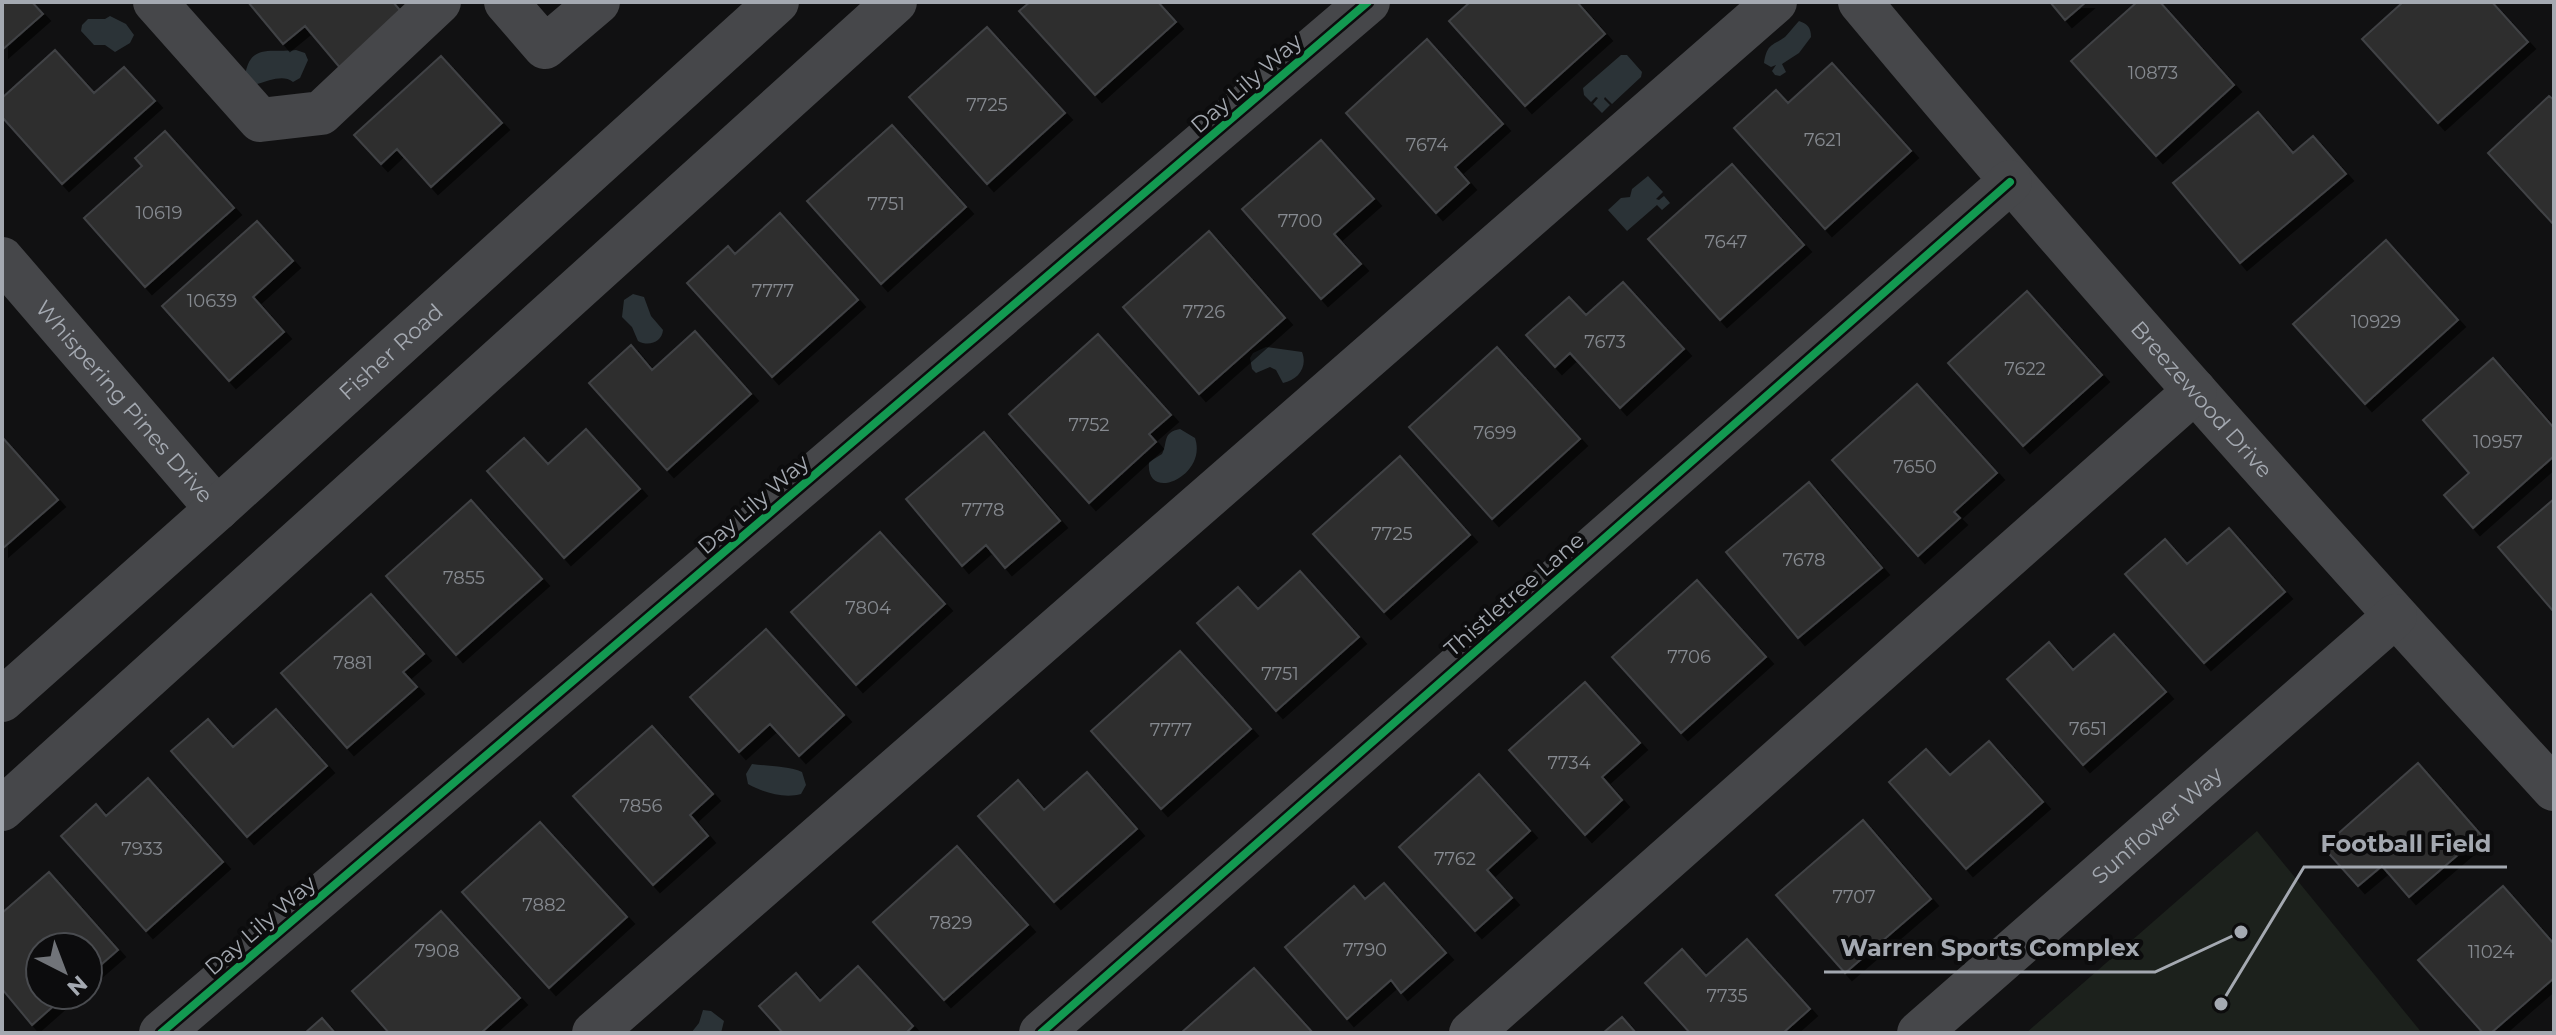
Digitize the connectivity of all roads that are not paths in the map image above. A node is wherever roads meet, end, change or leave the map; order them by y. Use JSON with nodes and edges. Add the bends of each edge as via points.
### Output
{"nodes":[{"id":1,"x":155,"y":2,"type":"edge"},
{"id":2,"x":439,"y":2,"type":"edge"},
{"id":3,"x":506,"y":2,"type":"edge"},
{"id":4,"x":598,"y":2,"type":"edge"},
{"id":5,"x":777,"y":2,"type":"edge"},
{"id":6,"x":895,"y":2,"type":"edge"},
{"id":7,"x":1368,"y":2,"type":"edge"},
{"id":8,"x":1775,"y":2,"type":"edge"},
{"id":9,"x":1860,"y":2,"type":"edge"},
{"id":10,"x":2010,"y":182,"type":"junction"},
{"id":11,"x":2,"y":259,"type":"edge"},
{"id":12,"x":2195,"y":391,"type":"junction"},
{"id":13,"x":217,"y":509,"type":"junction"},
{"id":14,"x":2395,"y":616,"type":"junction"},
{"id":15,"x":2,"y":700,"type":"edge"},
{"id":16,"x":2554,"y":789,"type":"edge"},
{"id":17,"x":2,"y":809,"type":"edge"},
{"id":18,"x":161,"y":1033,"type":"edge"},
{"id":19,"x":594,"y":1033,"type":"edge"},
{"id":20,"x":1041,"y":1033,"type":"edge"},
{"id":21,"x":1471,"y":1033,"type":"edge"},
{"id":22,"x":1919,"y":1033,"type":"edge"}],
"edges":[{"from":1,"to":2,"type":"street","via":[[260,120],[321,113]]},
{"from":3,"to":4,"type":"street","via":[[545,47]]},
{"from":5,"to":13,"type":"street","name":"Fisher Road"},
{"from":6,"to":17,"type":"street"},
{"from":7,"to":18,"type":"street","name":"Day Lily Way"},
{"from":8,"to":19,"type":"street"},
{"from":9,"to":10,"type":"street","name":"Breezewood Drive"},
{"from":10,"to":12,"type":"street","name":"Breezewood Drive"},
{"from":10,"to":20,"type":"street","name":"Thistletree Lane"},
{"from":11,"to":13,"type":"street","name":"Whispering Pines Drive"},
{"from":12,"to":14,"type":"street","name":"Breezewood Drive"},
{"from":12,"to":21,"type":"street"},
{"from":13,"to":15,"type":"street","name":"Fisher Road"},
{"from":14,"to":16,"type":"street","name":"Breezewood Drive"},
{"from":14,"to":22,"type":"street","name":"Sunflower Way"}]}
